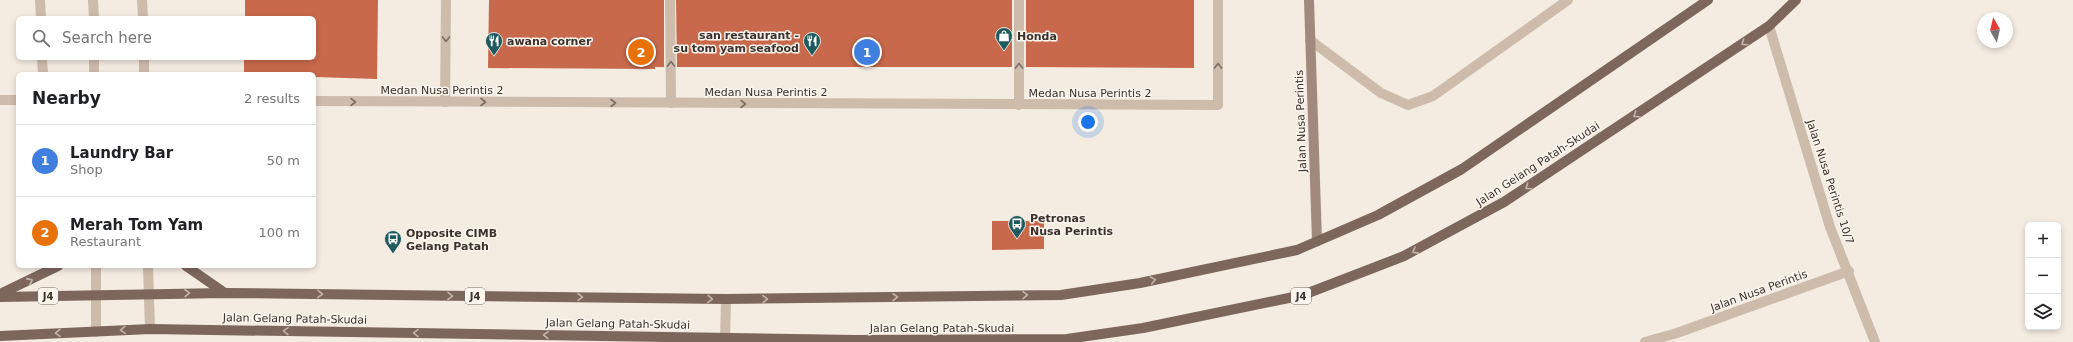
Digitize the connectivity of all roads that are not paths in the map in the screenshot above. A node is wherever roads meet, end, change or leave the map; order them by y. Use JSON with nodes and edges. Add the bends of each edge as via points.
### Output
{"nodes":[{"id":1,"x":40,"y":0,"type":"edge"},
{"id":2,"x":93,"y":0,"type":"edge"},
{"id":3,"x":142,"y":0,"type":"edge"},
{"id":4,"x":446,"y":0,"type":"edge"},
{"id":5,"x":670,"y":0,"type":"edge"},
{"id":6,"x":1020,"y":0,"type":"edge"},
{"id":7,"x":1218,"y":0,"type":"edge"},
{"id":8,"x":1309,"y":0,"type":"edge"},
{"id":9,"x":1568,"y":0,"type":"edge"},
{"id":10,"x":1796,"y":0,"type":"edge"},
{"id":11,"x":1704,"y":1,"type":"edge"},
{"id":12,"x":41,"y":16,"type":"edge"},
{"id":13,"x":94,"y":16,"type":"edge"},
{"id":14,"x":143,"y":16,"type":"edge"},
{"id":15,"x":1769,"y":26,"type":"junction"},
{"id":16,"x":1310,"y":40,"type":"junction"},
{"id":17,"x":42,"y":60,"type":"edge"},
{"id":18,"x":94,"y":60,"type":"edge"},
{"id":19,"x":144,"y":60,"type":"edge"},
{"id":20,"x":43,"y":72,"type":"edge"},
{"id":21,"x":94,"y":72,"type":"edge"},
{"id":22,"x":144,"y":72,"type":"edge"},
{"id":23,"x":0,"y":100,"type":"edge"},
{"id":24,"x":16,"y":100,"type":"edge"},
{"id":25,"x":316,"y":101,"type":"edge"},
{"id":26,"x":445,"y":102,"type":"junction"},
{"id":27,"x":672,"y":103,"type":"junction"},
{"id":28,"x":1019,"y":105,"type":"junction"},
{"id":29,"x":1317,"y":241,"type":"junction"},
{"id":30,"x":54,"y":268,"type":"edge"},
{"id":31,"x":96,"y":268,"type":"edge"},
{"id":32,"x":148,"y":268,"type":"edge"},
{"id":33,"x":189,"y":268,"type":"edge"},
{"id":34,"x":1848,"y":271,"type":"junction"},
{"id":35,"x":225,"y":293,"type":"junction"},
{"id":36,"x":149,"y":294,"type":"junction"},
{"id":37,"x":0,"y":295,"type":"edge"},
{"id":38,"x":96,"y":295,"type":"junction"},
{"id":39,"x":726,"y":299,"type":"junction"},
{"id":40,"x":150,"y":329,"type":"junction"},
{"id":41,"x":96,"y":332,"type":"junction"},
{"id":42,"x":0,"y":336,"type":"edge"},
{"id":43,"x":594,"y":336,"type":"junction"},
{"id":44,"x":1678,"y":337,"type":"edge"},
{"id":45,"x":725,"y":340,"type":"edge"},
{"id":46,"x":854,"y":341,"type":"edge"},
{"id":47,"x":606,"y":342,"type":"edge"},
{"id":48,"x":1645,"y":342,"type":"edge"},
{"id":49,"x":1875,"y":342,"type":"edge"}],
"edges":[{"from":1,"to":12,"type":"street"},
{"from":2,"to":13,"type":"street"},
{"from":3,"to":14,"type":"street"},
{"from":4,"to":26,"type":"street","one_way":true},
{"from":27,"to":5,"type":"street","one_way":true},
{"from":28,"to":6,"type":"street","one_way":true},
{"from":28,"to":7,"type":"street","name":"Medan Nusa Perintis 2","one_way":true,"via":[[1218,105]]},
{"from":8,"to":16,"type":"street","name":"Jalan Nusa Perintis"},
{"from":9,"to":16,"type":"street","via":[[1433,96],[1408,105],[1381,93]]},
{"from":10,"to":15,"type":"main road","name":"Jalan Gelang Patah-Skudai","number":"J4"},
{"from":11,"to":29,"type":"main road","number":"J4","via":[[1462,169],[1378,215]]},
{"from":15,"to":34,"type":"street","name":"Jalan Nusa Perintis 10/7","via":[[1830,227]]},
{"from":15,"to":46,"type":"main road","name":"Jalan Gelang Patah-Skudai","number":"J4","one_way":true,"via":[[1504,202],[1404,256],[1303,295],[1143,328],[1067,339]]},
{"from":16,"to":29,"type":"street","name":"Jalan Nusa Perintis"},
{"from":17,"to":20,"type":"street"},
{"from":18,"to":21,"type":"street"},
{"from":19,"to":22,"type":"street"},
{"from":23,"to":24,"type":"street"},
{"from":25,"to":26,"type":"street","name":"Medan Nusa Perintis 2","one_way":true},
{"from":26,"to":27,"type":"street","name":"Medan Nusa Perintis 2","one_way":true},
{"from":27,"to":28,"type":"street","name":"Medan Nusa Perintis 2","one_way":true},
{"from":39,"to":29,"type":"main road","number":"J4","one_way":true,"via":[[1061,295],[1162,278],[1297,250]]},
{"from":37,"to":30,"type":"main road","one_way":true},
{"from":31,"to":38,"type":"street"},
{"from":32,"to":36,"type":"street"},
{"from":33,"to":35,"type":"main road"},
{"from":34,"to":44,"type":"street","name":"Jalan Nusa Perintis"},
{"from":34,"to":49,"type":"street","name":"Jalan Nusa Perintis 10/7"},
{"from":36,"to":35,"type":"main road","number":"J4","one_way":true},
{"from":35,"to":39,"type":"main road","number":"J4","one_way":true},
{"from":36,"to":38,"type":"main road","number":"J4"},
{"from":36,"to":40,"type":"street"},
{"from":37,"to":38,"type":"main road","number":"J4"},
{"from":38,"to":41,"type":"street"},
{"from":39,"to":45,"type":"street"},
{"from":40,"to":41,"type":"main road","name":"Jalan Gelang Patah-Skudai","number":"J4","one_way":true},
{"from":43,"to":40,"type":"main road","name":"Jalan Gelang Patah-Skudai","number":"J4","one_way":true},
{"from":41,"to":42,"type":"main road","name":"Jalan Gelang Patah-Skudai","number":"J4","one_way":true},
{"from":43,"to":45,"type":"main road","name":"Jalan Gelang Patah-Skudai","number":"J4"},
{"from":43,"to":47,"type":"main road"},
{"from":44,"to":48,"type":"street","name":"Jalan Nusa Perintis"},
{"from":45,"to":46,"type":"main road","name":"Jalan Gelang Patah-Skudai","number":"J4"}]}
